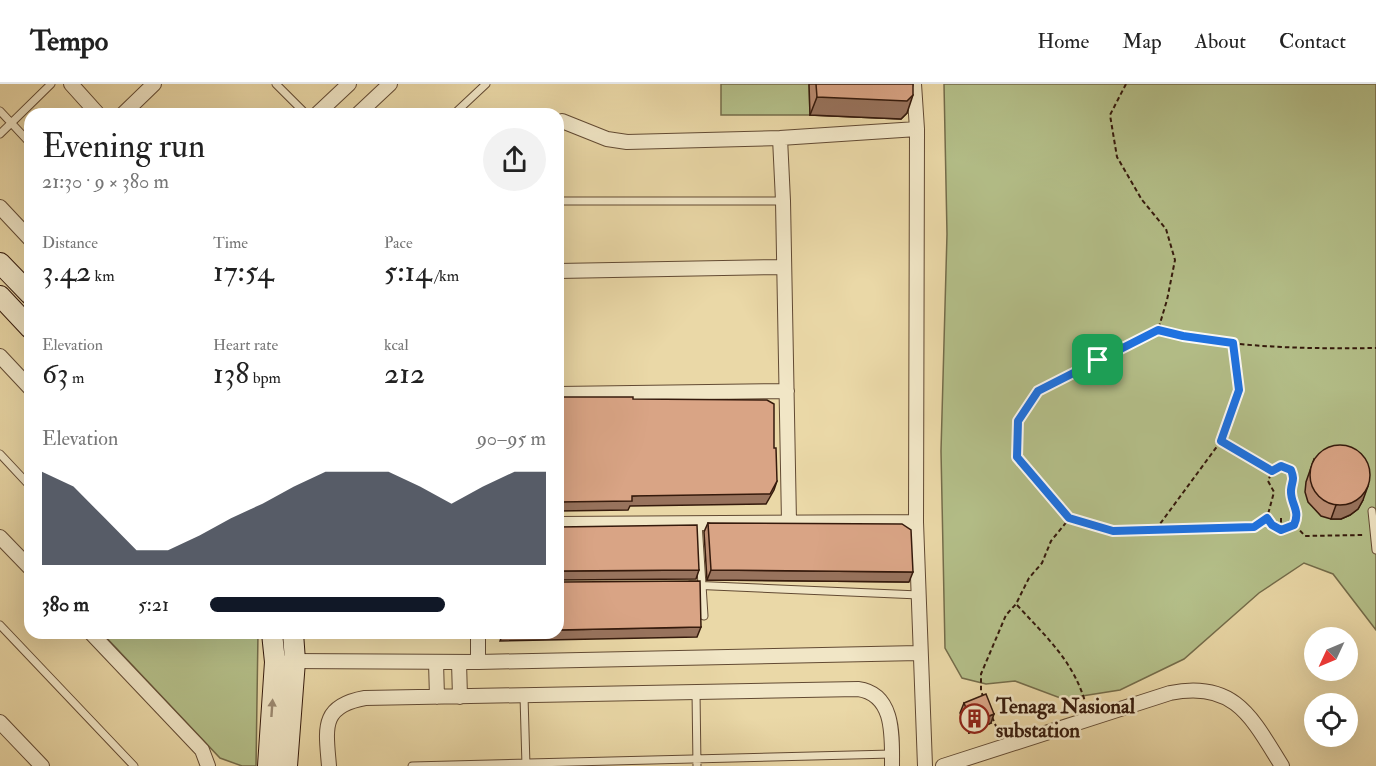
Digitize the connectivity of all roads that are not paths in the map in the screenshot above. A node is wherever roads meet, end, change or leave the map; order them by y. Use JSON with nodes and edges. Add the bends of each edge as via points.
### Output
{"nodes":[{"id":1,"x":51,"y":84,"type":"edge"},
{"id":2,"x":71,"y":84,"type":"edge"},
{"id":3,"x":154,"y":84,"type":"edge"},
{"id":4,"x":276,"y":84,"type":"edge"},
{"id":5,"x":349,"y":84,"type":"edge"},
{"id":6,"x":390,"y":84,"type":"edge"},
{"id":7,"x":486,"y":84,"type":"edge"},
{"id":8,"x":914,"y":84,"type":"edge"},
{"id":9,"x":26,"y":108,"type":"edge"},
{"id":10,"x":93,"y":108,"type":"edge"},
{"id":11,"x":129,"y":108,"type":"edge"},
{"id":12,"x":300,"y":108,"type":"edge"},
{"id":13,"x":323,"y":108,"type":"edge"},
{"id":14,"x":364,"y":108,"type":"edge"},
{"id":15,"x":460,"y":108,"type":"edge"},
{"id":16,"x":24,"y":110,"type":"edge"},
{"id":17,"x":0,"y":111,"type":"edge"},
{"id":18,"x":564,"y":122,"type":"edge"},
{"id":19,"x":11,"y":123,"type":"junction"},
{"id":20,"x":916,"y":129,"type":"junction"},
{"id":21,"x":0,"y":134,"type":"edge"},
{"id":22,"x":24,"y":137,"type":"edge"},
{"id":23,"x":780,"y":138,"type":"junction"},
{"id":24,"x":564,"y":201,"type":"edge"},
{"id":25,"x":783,"y":201,"type":"junction"},
{"id":26,"x":0,"y":207,"type":"edge"},
{"id":27,"x":24,"y":233,"type":"edge"},
{"id":28,"x":0,"y":263,"type":"edge"},
{"id":29,"x":783,"y":267,"type":"junction"},
{"id":30,"x":564,"y":272,"type":"edge"},
{"id":31,"x":24,"y":288,"type":"edge"},
{"id":32,"x":0,"y":296,"type":"edge"},
{"id":33,"x":24,"y":322,"type":"edge"},
{"id":34,"x":1,"y":358,"type":"edge"},
{"id":35,"x":24,"y":382,"type":"edge"},
{"id":36,"x":787,"y":391,"type":"junction"},
{"id":37,"x":564,"y":394,"type":"edge"},
{"id":38,"x":0,"y":454,"type":"edge"},
{"id":39,"x":24,"y":480,"type":"edge"},
{"id":40,"x":1372,"y":511,"type":"dead end"},
{"id":41,"x":698,"y":522,"type":"junction"},
{"id":42,"x":789,"y":522,"type":"junction"},
{"id":43,"x":916,"y":522,"type":"junction"},
{"id":44,"x":564,"y":524,"type":"edge"},
{"id":45,"x":0,"y":537,"type":"edge"},
{"id":46,"x":1376,"y":550,"type":"edge"},
{"id":47,"x":24,"y":562,"type":"edge"},
{"id":48,"x":678,"y":585,"type":"edge"},
{"id":49,"x":702,"y":585,"type":"junction"},
{"id":50,"x":919,"y":595,"type":"junction"},
{"id":51,"x":704,"y":616,"type":"dead end"},
{"id":52,"x":0,"y":626,"type":"edge"},
{"id":53,"x":97,"y":639,"type":"edge"},
{"id":54,"x":273,"y":639,"type":"edge"},
{"id":55,"x":293,"y":639,"type":"edge"},
{"id":56,"x":478,"y":639,"type":"edge"},
{"id":57,"x":919,"y":653,"type":"junction"},
{"id":58,"x":295,"y":661,"type":"junction"},
{"id":59,"x":275,"y":662,"type":"junction"},
{"id":60,"x":436,"y":662,"type":"junction"},
{"id":61,"x":459,"y":662,"type":"junction"},
{"id":62,"x":478,"y":662,"type":"junction"},
{"id":63,"x":696,"y":692,"type":"junction"},
{"id":64,"x":524,"y":696,"type":"junction"},
{"id":65,"x":437,"y":697,"type":"junction"},
{"id":66,"x":460,"y":697,"type":"junction"},
{"id":67,"x":0,"y":722,"type":"edge"},
{"id":68,"x":892,"y":760,"type":"edge"},
{"id":69,"x":697,"y":762,"type":"edge"},
{"id":70,"x":526,"y":765,"type":"edge"},
{"id":71,"x":42,"y":766,"type":"edge"},
{"id":72,"x":134,"y":766,"type":"edge"},
{"id":73,"x":208,"y":766,"type":"edge"},
{"id":74,"x":268,"y":766,"type":"edge"},
{"id":75,"x":287,"y":766,"type":"edge"},
{"id":76,"x":329,"y":766,"type":"edge"},
{"id":77,"x":412,"y":766,"type":"edge"},
{"id":78,"x":925,"y":766,"type":"edge"},
{"id":79,"x":943,"y":766,"type":"edge"},
{"id":80,"x":1282,"y":766,"type":"edge"}],
"edges":[{"from":1,"to":9,"type":"lane"},
{"from":2,"to":10,"type":"street"},
{"from":3,"to":11,"type":"street"},
{"from":4,"to":12,"type":"lane"},
{"from":5,"to":13,"type":"street"},
{"from":6,"to":14,"type":"street"},
{"from":7,"to":15,"type":"lane"},
{"from":8,"to":20,"type":"street"},
{"from":16,"to":19,"type":"lane"},
{"from":17,"to":19,"type":"lane"},
{"from":18,"to":23,"type":"street","via":[[627,142]]},
{"from":19,"to":21,"type":"lane"},
{"from":19,"to":22,"type":"lane"},
{"from":20,"to":23,"type":"street"},
{"from":20,"to":43,"type":"street"},
{"from":23,"to":25,"type":"street"},
{"from":24,"to":25,"type":"lane"},
{"from":25,"to":29,"type":"street"},
{"from":26,"to":27,"type":"street"},
{"from":28,"to":31,"type":"main road"},
{"from":29,"to":30,"type":"street"},
{"from":29,"to":36,"type":"street"},
{"from":32,"to":33,"type":"main road"},
{"from":34,"to":35,"type":"street"},
{"from":36,"to":37,"type":"street"},
{"from":36,"to":42,"type":"street"},
{"from":38,"to":39,"type":"lane"},
{"from":40,"to":46,"type":"lane"},
{"from":41,"to":42,"type":"street"},
{"from":41,"to":44,"type":"street"},
{"from":41,"to":49,"type":"lane"},
{"from":42,"to":43,"type":"street"},
{"from":43,"to":50,"type":"street"},
{"from":45,"to":47,"type":"street"},
{"from":48,"to":49,"type":"lane"},
{"from":49,"to":50,"type":"lane"},
{"from":49,"to":51,"type":"lane"},
{"from":50,"to":57,"type":"street"},
{"from":52,"to":72,"type":"lane"},
{"from":53,"to":73,"type":"street","via":[[202,750]]},
{"from":54,"to":59,"type":"main road"},
{"from":55,"to":58,"type":"main road"},
{"from":56,"to":62,"type":"street"},
{"from":57,"to":62,"type":"street"},
{"from":57,"to":78,"type":"street"},
{"from":58,"to":59,"type":"street"},
{"from":58,"to":60,"type":"street"},
{"from":58,"to":75,"type":"main road"},
{"from":74,"to":59,"type":"main road","one_way":true},
{"from":60,"to":61,"type":"street"},
{"from":60,"to":65,"type":"street"},
{"from":61,"to":62,"type":"street"},
{"from":61,"to":66,"type":"street"},
{"from":63,"to":64,"type":"street"},
{"from":63,"to":68,"type":"street","via":[[868,690],[877,695],[887,710]]},
{"from":63,"to":69,"type":"lane"},
{"from":64,"to":66,"type":"street"},
{"from":64,"to":70,"type":"lane"},
{"from":65,"to":66,"type":"street"},
{"from":65,"to":76,"type":"street","via":[[365,698],[341,704],[326,732]]},
{"from":67,"to":71,"type":"street"},
{"from":68,"to":69,"type":"lane"},
{"from":69,"to":70,"type":"lane"},
{"from":70,"to":77,"type":"lane"},
{"from":79,"to":80,"type":"street","via":[[1189,689],[1206,690],[1239,705],[1252,718]]}]}
